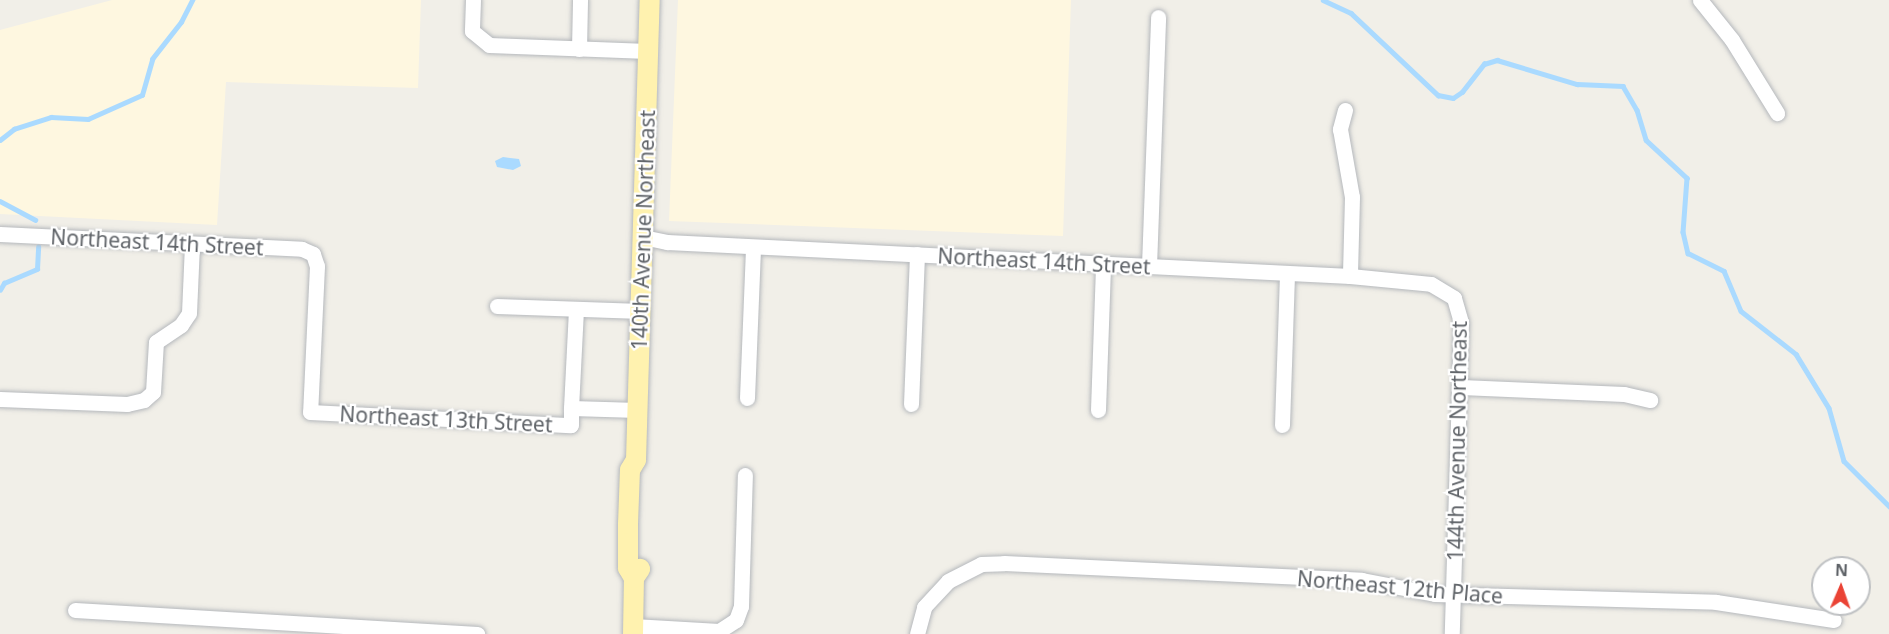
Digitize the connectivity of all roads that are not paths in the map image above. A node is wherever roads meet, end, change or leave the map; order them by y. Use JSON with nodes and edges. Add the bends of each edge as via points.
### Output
{"nodes":[{"id":1,"x":473,"y":0,"type":"edge"},
{"id":2,"x":580,"y":0,"type":"edge"},
{"id":3,"x":650,"y":0,"type":"edge"},
{"id":4,"x":1700,"y":0,"type":"edge"},
{"id":5,"x":1158,"y":17,"type":"dead end"},
{"id":6,"x":579,"y":49,"type":"junction"},
{"id":7,"x":648,"y":51,"type":"junction"},
{"id":8,"x":1345,"y":110,"type":"dead end"},
{"id":9,"x":1777,"y":113,"type":"dead end"},
{"id":10,"x":0,"y":234,"type":"edge"},
{"id":11,"x":643,"y":237,"type":"junction"},
{"id":12,"x":192,"y":244,"type":"junction"},
{"id":13,"x":753,"y":247,"type":"junction"},
{"id":14,"x":917,"y":254,"type":"junction"},
{"id":15,"x":1103,"y":264,"type":"junction"},
{"id":16,"x":1149,"y":266,"type":"junction"},
{"id":17,"x":1287,"y":274,"type":"junction"},
{"id":18,"x":1350,"y":276,"type":"junction"},
{"id":19,"x":1444,"y":291,"type":"joint"},
{"id":20,"x":497,"y":306,"type":"dead end"},
{"id":21,"x":576,"y":309,"type":"junction"},
{"id":22,"x":641,"y":311,"type":"junction"},
{"id":23,"x":1461,"y":387,"type":"junction"},
{"id":24,"x":747,"y":398,"type":"dead end"},
{"id":25,"x":0,"y":399,"type":"edge"},
{"id":26,"x":1650,"y":400,"type":"dead end"},
{"id":27,"x":911,"y":404,"type":"dead end"},
{"id":28,"x":571,"y":408,"type":"junction"},
{"id":29,"x":638,"y":410,"type":"junction"},
{"id":30,"x":1098,"y":410,"type":"dead end"},
{"id":31,"x":310,"y":412,"type":"joint"},
{"id":32,"x":1282,"y":424,"type":"dead end"},
{"id":33,"x":745,"y":475,"type":"dead end"},
{"id":34,"x":1454,"y":595,"type":"junction"},
{"id":35,"x":75,"y":610,"type":"dead end"},
{"id":36,"x":1834,"y":620,"type":"dead end"},
{"id":37,"x":633,"y":630,"type":"edge"},
{"id":38,"x":477,"y":634,"type":"edge"},
{"id":39,"x":917,"y":634,"type":"edge"},
{"id":40,"x":1452,"y":634,"type":"edge"}],
"edges":[{"from":1,"to":6,"type":"street","via":[[472,31],[489,45]]},
{"from":2,"to":6,"type":"street"},
{"from":3,"to":7,"type":"main road","name":"140th Avenue Northeast"},
{"from":4,"to":9,"type":"street","via":[[1732,40]]},
{"from":5,"to":16,"type":"street"},
{"from":6,"to":7,"type":"street"},
{"from":7,"to":11,"type":"main road","name":"140th Avenue Northeast"},
{"from":8,"to":18,"type":"street","via":[[1340,129],[1352,197]]},
{"from":10,"to":12,"type":"street","name":"Northeast 14th Street"},
{"from":11,"to":13,"type":"street","name":"Northeast 14th Street","via":[[662,242]]},
{"from":11,"to":22,"type":"main road","name":"140th Avenue Northeast"},
{"from":12,"to":25,"type":"street","via":[[189,313],[181,325],[156,342],[150,396],[127,404]]},
{"from":12,"to":31,"type":"street","name":"Northeast 14th Street","via":[[302,249],[313,254],[317,267]]},
{"from":13,"to":14,"type":"street","name":"Northeast 14th Street"},
{"from":13,"to":24,"type":"street"},
{"from":14,"to":15,"type":"street","name":"Northeast 14th Street"},
{"from":14,"to":27,"type":"street"},
{"from":15,"to":16,"type":"street","name":"Northeast 14th Street"},
{"from":15,"to":30,"type":"street"},
{"from":16,"to":17,"type":"street","name":"Northeast 14th Street"},
{"from":17,"to":18,"type":"street","name":"Northeast 14th Street"},
{"from":17,"to":32,"type":"street"},
{"from":18,"to":19,"type":"street","name":"Northeast 14th Street","via":[[1414,280]]},
{"from":19,"to":23,"type":"street","name":"144th Avenue Northeast","via":[[1459,307]]},
{"from":20,"to":21,"type":"street"},
{"from":21,"to":22,"type":"street"},
{"from":21,"to":28,"type":"street"},
{"from":22,"to":29,"type":"main road","name":"140th Avenue Northeast"},
{"from":23,"to":26,"type":"street","via":[[1624,394]]},
{"from":23,"to":34,"type":"street","name":"144th Avenue Northeast"},
{"from":28,"to":29,"type":"street","name":"Northeast 13th Street"},
{"from":28,"to":31,"type":"street","name":"Northeast 13th Street","via":[[571,425]]},
{"from":29,"to":37,"type":"main road","name":"140th Avenue Northeast","via":[[628,524],[628,568],[634,578]]},
{"from":33,"to":37,"type":"street","via":[[741,606],[732,624],[718,631]]},
{"from":34,"to":36,"type":"street","name":"Northeast 12th Place","via":[[1716,602]]},
{"from":34,"to":39,"type":"street","name":"Northeast 12th Place","via":[[1362,580],[981,564],[942,587],[924,607]]},
{"from":34,"to":40,"type":"street","name":"144th Avenue Northeast"},
{"from":35,"to":38,"type":"street"}]}
